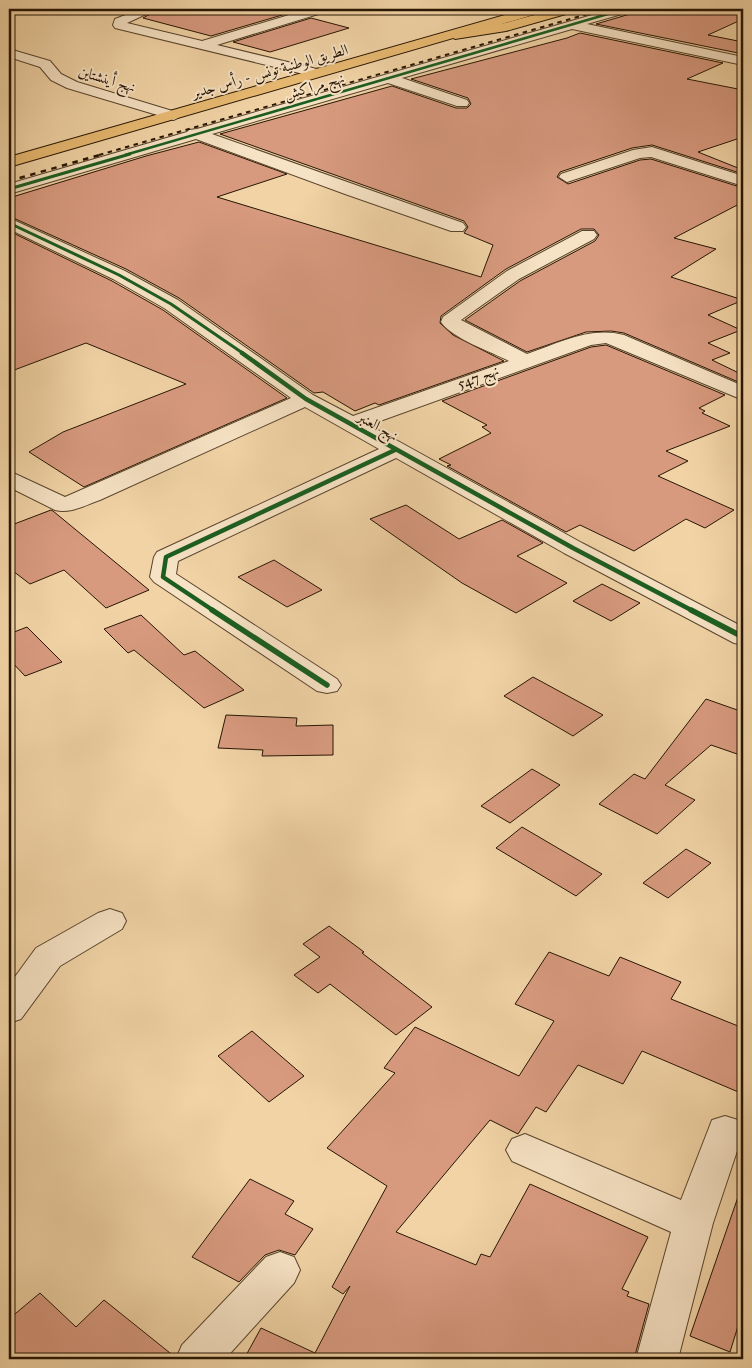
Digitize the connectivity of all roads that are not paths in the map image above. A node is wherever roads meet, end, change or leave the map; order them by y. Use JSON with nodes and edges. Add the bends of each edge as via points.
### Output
{"nodes":[{"id":1,"x":116,"y":9,"type":"edge"},
{"id":2,"x":151,"y":9,"type":"edge"},
{"id":3,"x":321,"y":9,"type":"edge"},
{"id":4,"x":539,"y":9,"type":"edge"},
{"id":5,"x":569,"y":9,"type":"edge"},
{"id":6,"x":626,"y":9,"type":"edge"},
{"id":7,"x":136,"y":13,"type":"junction"},
{"id":8,"x":569,"y":25,"type":"junction"},
{"id":9,"x":455,"y":35,"type":"junction"},
{"id":10,"x":203,"y":45,"type":"junction"},
{"id":11,"x":9,"y":53,"type":"edge"},
{"id":12,"x":743,"y":61,"type":"edge"},
{"id":13,"x":316,"y":73,"type":"junction"},
{"id":14,"x":387,"y":78,"type":"junction"},
{"id":15,"x":462,"y":103,"type":"dead end"},
{"id":16,"x":174,"y":116,"type":"junction"},
{"id":17,"x":194,"y":133,"type":"junction"},
{"id":18,"x":9,"y":162,"type":"edge"},
{"id":19,"x":568,"y":177,"type":"dead end"},
{"id":20,"x":743,"y":181,"type":"edge"},
{"id":21,"x":9,"y":189,"type":"edge"},
{"id":22,"x":9,"y":223,"type":"edge"},
{"id":23,"x":457,"y":227,"type":"dead end"},
{"id":24,"x":588,"y":235,"type":"dead end"},
{"id":25,"x":523,"y":360,"type":"junction"},
{"id":26,"x":743,"y":394,"type":"edge"},
{"id":27,"x":306,"y":398,"type":"junction"},
{"id":28,"x":351,"y":424,"type":"junction"},
{"id":29,"x":395,"y":450,"type":"junction"},
{"id":30,"x":9,"y":478,"type":"edge"},
{"id":31,"x":743,"y":637,"type":"edge"},
{"id":32,"x":327,"y":686,"type":"dead end"},
{"id":33,"x":110,"y":921,"type":"dead end"},
{"id":34,"x":9,"y":1010,"type":"edge"},
{"id":35,"x":725,"y":1131,"type":"dead end"},
{"id":36,"x":525,"y":1150,"type":"dead end"},
{"id":37,"x":693,"y":1224,"type":"junction"},
{"id":38,"x":280,"y":1270,"type":"dead end"},
{"id":39,"x":203,"y":1358,"type":"edge"},
{"id":40,"x":658,"y":1359,"type":"edge"}],
"edges":[{"from":1,"to":7,"type":"street"},
{"from":2,"to":7,"type":"street"},
{"from":3,"to":10,"type":"street"},
{"from":4,"to":9,"type":"main road","name":"الطريق الوطنية تونس - رأس جدير"},
{"from":5,"to":9,"type":"main road","via":[[506,27]]},
{"from":6,"to":8,"type":"street","name":"نهج مراكش"},
{"from":7,"to":10,"type":"street","via":[[119,25]]},
{"from":8,"to":12,"type":"street"},
{"from":8,"to":14,"type":"street","name":"نهج مراكش"},
{"from":9,"to":13,"type":"main road","name":"الطريق الوطنية تونس - رأس جدير"},
{"from":10,"to":13,"type":"street"},
{"from":11,"to":16,"type":"street","name":"نهج أينشتاين","via":[[45,64],[56,77],[72,85]]},
{"from":13,"to":16,"type":"main road","name":"الطريق الوطنية تونس - رأس جدير"},
{"from":14,"to":15,"type":"street"},
{"from":14,"to":17,"type":"street","name":"نهج مراكش"},
{"from":16,"to":18,"type":"main road","name":"الطريق الوطنية تونس - رأس جدير"},
{"from":17,"to":21,"type":"street","name":"نهج مراكش"},
{"from":17,"to":23,"type":"street"},
{"from":19,"to":20,"type":"street","via":[[638,153],[652,152]]},
{"from":22,"to":27,"type":"street","name":"نهج العنبر","via":[[172,304]]},
{"from":24,"to":25,"type":"street","via":[[513,275],[453,317],[451,322],[464,332]]},
{"from":25,"to":26,"type":"street","name":"نهج 547","via":[[588,339],[606,337],[618,339]]},
{"from":25,"to":28,"type":"street","name":"نهج 547"},
{"from":27,"to":28,"type":"street","name":"نهج العنبر"},
{"from":27,"to":30,"type":"street","via":[[92,495],[63,505]]},
{"from":28,"to":29,"type":"street","name":"نهج العنبر"},
{"from":29,"to":31,"type":"street","name":"نهج العنبر"},
{"from":29,"to":32,"type":"street","via":[[166,557],[163,577]]},
{"from":33,"to":34,"type":"street","via":[[48,957]]},
{"from":35,"to":37,"type":"street"},
{"from":36,"to":37,"type":"street"},
{"from":37,"to":40,"type":"street"},
{"from":38,"to":39,"type":"street"}]}
